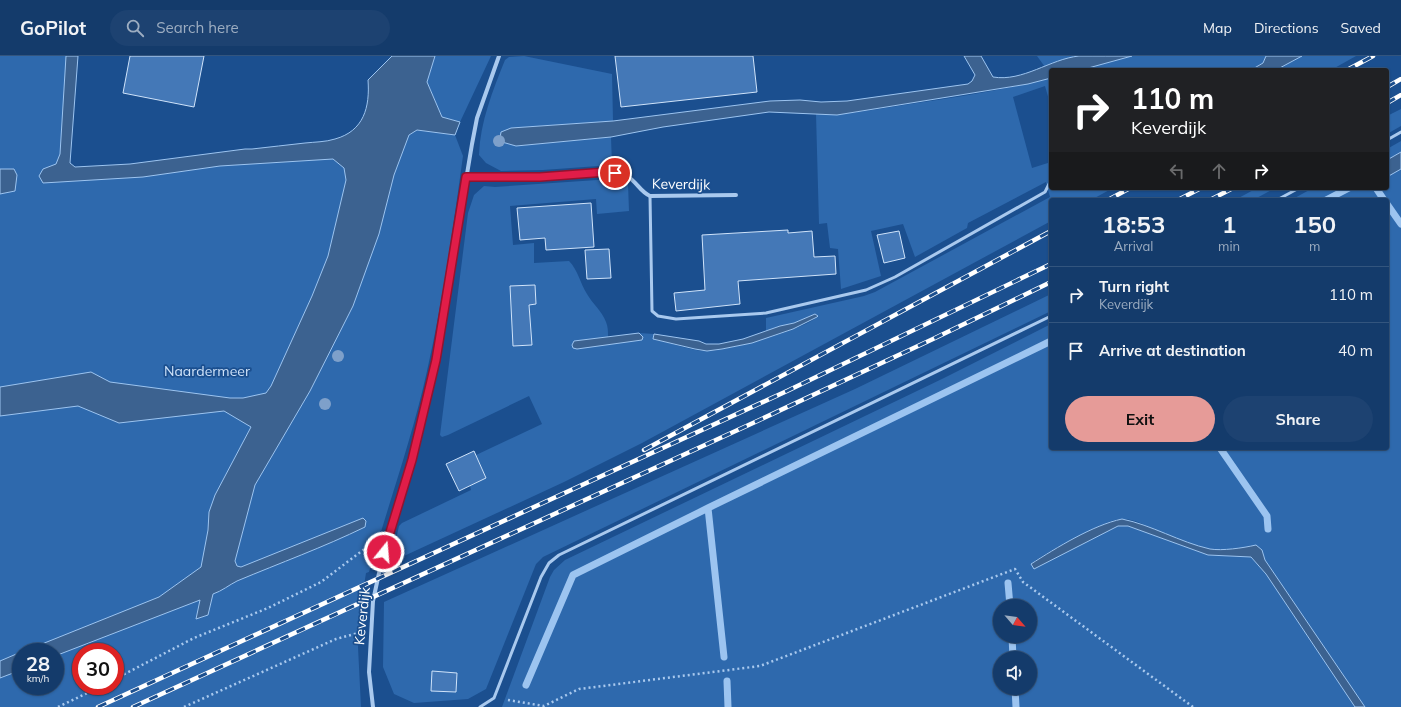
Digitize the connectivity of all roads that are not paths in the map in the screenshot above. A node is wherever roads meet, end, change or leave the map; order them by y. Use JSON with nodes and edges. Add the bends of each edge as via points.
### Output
{"nodes":[{"id":1,"x":498,"y":56,"type":"edge"},
{"id":2,"x":1401,"y":132,"type":"edge"},
{"id":3,"x":1389,"y":139,"type":"edge"},
{"id":4,"x":466,"y":177,"type":"junction"},
{"id":5,"x":1049,"y":184,"type":"edge"},
{"id":6,"x":1295,"y":190,"type":"edge"},
{"id":7,"x":736,"y":195,"type":"dead end"},
{"id":8,"x":650,"y":196,"type":"junction"},
{"id":9,"x":1281,"y":198,"type":"edge"},
{"id":10,"x":1049,"y":317,"type":"edge"},
{"id":11,"x":373,"y":707,"type":"edge"},
{"id":12,"x":480,"y":707,"type":"edge"}],
"edges":[{"from":1,"to":4,"type":"street","name":"Keverdijk","via":[[478,118]]},
{"from":2,"to":3,"type":"lane"},
{"from":4,"to":8,"type":"street","name":"Keverdijk","via":[[540,177],[606,172],[624,174],[635,181],[643,193]]},
{"from":4,"to":11,"type":"street","name":"Keverdijk","via":[[436,360],[412,460],[381,564],[373,601],[369,672]]},
{"from":5,"to":8,"type":"lane","via":[[1045,192],[894,277],[866,290],[766,313],[676,318],[658,316],[652,311]]},
{"from":6,"to":9,"type":"lane"},
{"from":7,"to":8,"type":"street","name":"Keverdijk"},
{"from":10,"to":12,"type":"lane","via":[[559,556],[549,563],[541,577],[494,698]]}]}
